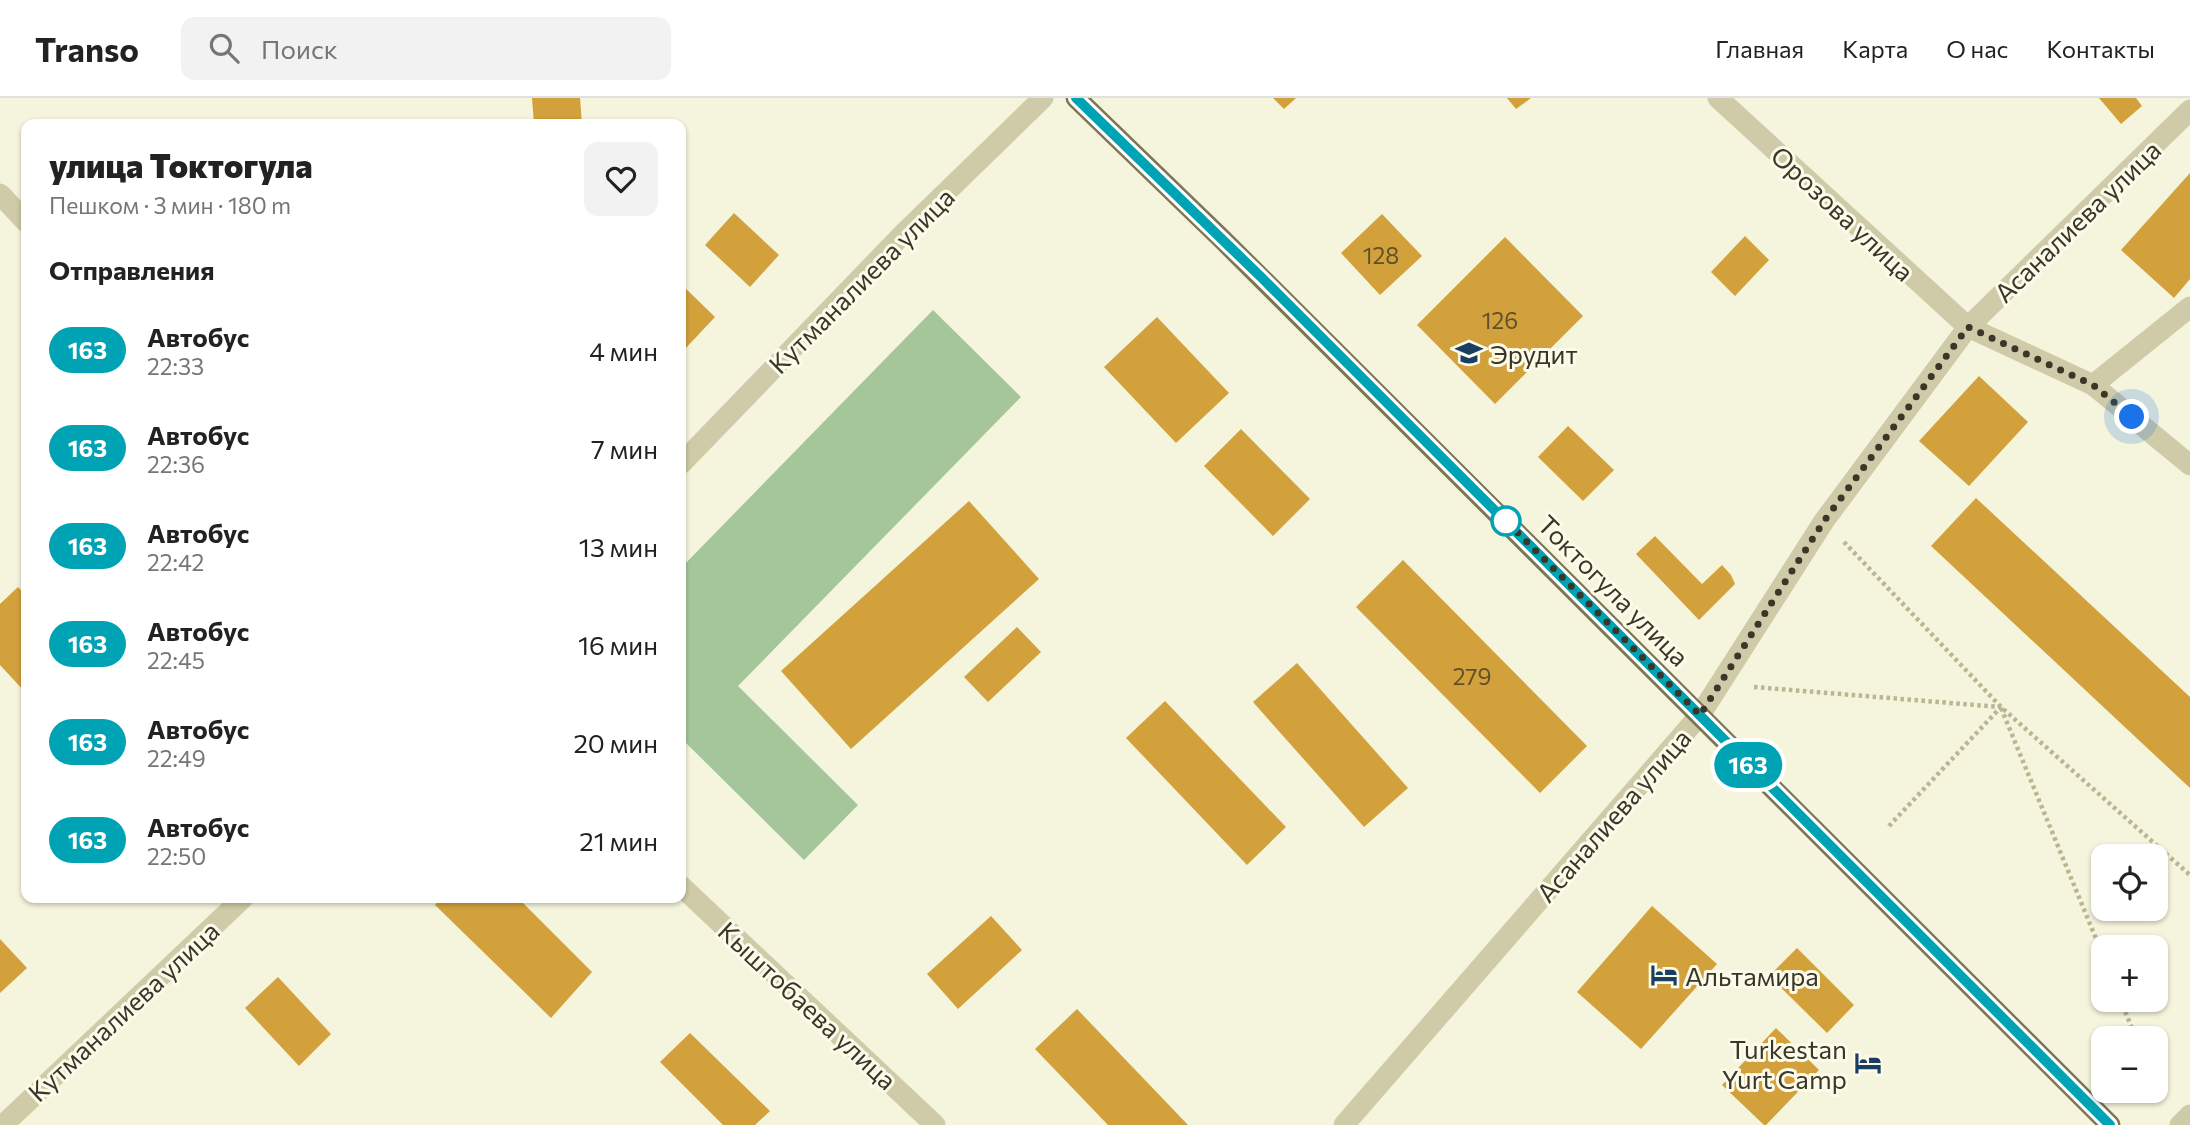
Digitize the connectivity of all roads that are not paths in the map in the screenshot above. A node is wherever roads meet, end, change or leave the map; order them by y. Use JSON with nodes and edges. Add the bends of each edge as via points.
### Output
{"nodes":[{"id":1,"x":1043,"y":98,"type":"edge"},
{"id":2,"x":1076,"y":98,"type":"edge"},
{"id":3,"x":1718,"y":98,"type":"edge"},
{"id":4,"x":2190,"y":110,"type":"edge"},
{"id":5,"x":0,"y":194,"type":"edge"},
{"id":6,"x":21,"y":217,"type":"edge"},
{"id":7,"x":2190,"y":307,"type":"edge"},
{"id":8,"x":1968,"y":327,"type":"junction"},
{"id":9,"x":2093,"y":385,"type":"junction"},
{"id":10,"x":686,"y":459,"type":"edge"},
{"id":11,"x":2190,"y":465,"type":"edge"},
{"id":12,"x":1700,"y":715,"type":"junction"},
{"id":13,"x":686,"y":891,"type":"edge"},
{"id":14,"x":238,"y":903,"type":"edge"},
{"id":15,"x":2190,"y":1115,"type":"edge"},
{"id":16,"x":3,"y":1125,"type":"edge"},
{"id":17,"x":935,"y":1125,"type":"edge"},
{"id":18,"x":1344,"y":1125,"type":"edge"},
{"id":19,"x":2110,"y":1125,"type":"edge"},
{"id":20,"x":2180,"y":1125,"type":"edge"}],
"edges":[{"from":1,"to":10,"type":"street","name":"Кутманалиева улица","via":[[902,234]]},
{"from":2,"to":12,"type":"main road","name":"Токтогула улица"},
{"from":3,"to":8,"type":"street","name":"Орозова улица"},
{"from":4,"to":8,"type":"street","name":"Асаналиева улица"},
{"from":5,"to":6,"type":"street"},
{"from":7,"to":9,"type":"street"},
{"from":8,"to":9,"type":"street","name":"Орозова улица"},
{"from":8,"to":12,"type":"street","name":"Асаналиева улица","via":[[1824,521]]},
{"from":9,"to":11,"type":"street","name":"Орозова улица"},
{"from":12,"to":18,"type":"street","name":"Асаналиева улица"},
{"from":12,"to":19,"type":"main road","name":"Токтогула улица"},
{"from":13,"to":17,"type":"street","name":"Кыштобаева улица"},
{"from":14,"to":16,"type":"street","name":"Кутманалиева улица"},
{"from":15,"to":20,"type":"street"}]}
